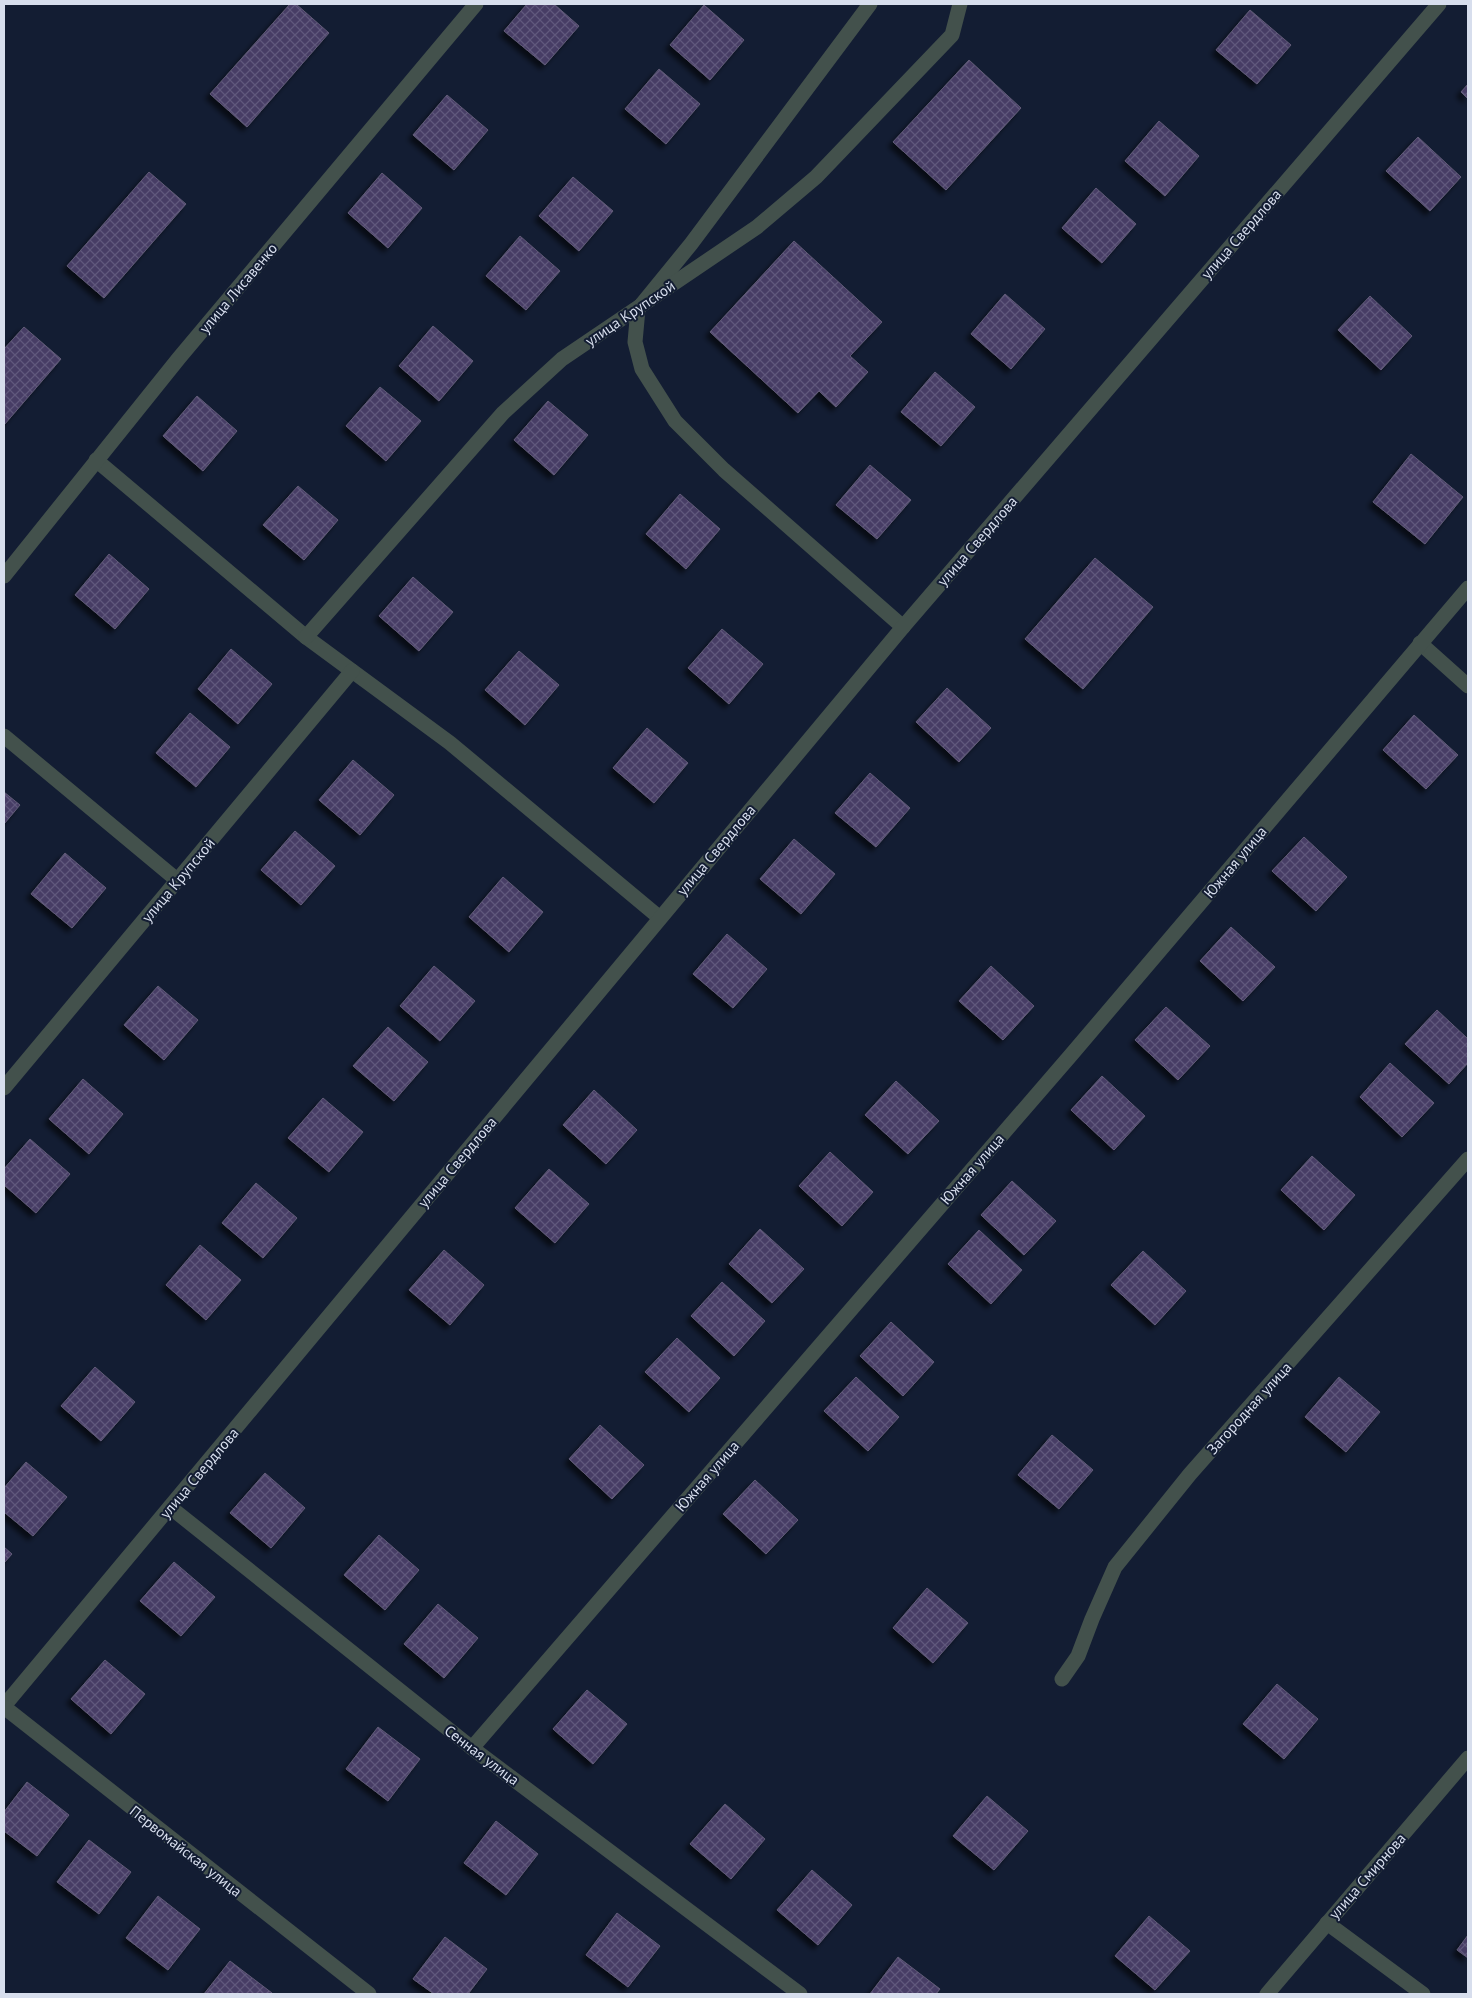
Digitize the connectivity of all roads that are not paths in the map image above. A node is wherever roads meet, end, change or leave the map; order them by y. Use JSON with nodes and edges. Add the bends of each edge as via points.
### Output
{"nodes":[{"id":1,"x":476,"y":4,"type":"edge"},
{"id":2,"x":870,"y":4,"type":"edge"},
{"id":3,"x":960,"y":4,"type":"edge"},
{"id":4,"x":1439,"y":4,"type":"edge"},
{"id":5,"x":638,"y":309,"type":"junction"},
{"id":6,"x":96,"y":460,"type":"junction"},
{"id":7,"x":4,"y":576,"type":"edge"},
{"id":8,"x":1468,"y":588,"type":"edge"},
{"id":9,"x":903,"y":628,"type":"junction"},
{"id":10,"x":306,"y":637,"type":"junction"},
{"id":11,"x":1420,"y":643,"type":"junction"},
{"id":12,"x":352,"y":671,"type":"junction"},
{"id":13,"x":1468,"y":686,"type":"edge"},
{"id":14,"x":4,"y":736,"type":"edge"},
{"id":15,"x":177,"y":880,"type":"junction"},
{"id":16,"x":660,"y":918,"type":"junction"},
{"id":17,"x":4,"y":1088,"type":"edge"},
{"id":18,"x":1468,"y":1159,"type":"edge"},
{"id":19,"x":170,"y":1508,"type":"junction"},
{"id":20,"x":1062,"y":1679,"type":"dead end"},
{"id":21,"x":4,"y":1706,"type":"edge"},
{"id":22,"x":472,"y":1748,"type":"junction"},
{"id":23,"x":1468,"y":1758,"type":"edge"},
{"id":24,"x":1327,"y":1923,"type":"junction"},
{"id":25,"x":369,"y":1994,"type":"edge"},
{"id":26,"x":800,"y":1994,"type":"edge"},
{"id":27,"x":1267,"y":1994,"type":"edge"},
{"id":28,"x":1423,"y":1994,"type":"edge"}],
"edges":[{"from":1,"to":6,"type":"street","name":"улица Лисавенко"},
{"from":2,"to":5,"type":"street","via":[[691,244]]},
{"from":3,"to":5,"type":"street","name":"улица Крупской","via":[[952,35],[816,177],[756,227]]},
{"from":4,"to":9,"type":"street","name":"улица Свердлова"},
{"from":5,"to":9,"type":"street","via":[[635,342],[642,369],[675,421],[724,470]]},
{"from":5,"to":10,"type":"street","name":"улица Крупской","via":[[562,359],[503,413]]},
{"from":6,"to":7,"type":"street","name":"улица Лисавенко"},
{"from":6,"to":10,"type":"street"},
{"from":8,"to":11,"type":"street","name":"Южная улица"},
{"from":9,"to":16,"type":"street","name":"улица Свердлова"},
{"from":10,"to":12,"type":"street"},
{"from":11,"to":13,"type":"street"},
{"from":11,"to":22,"type":"street","name":"Южная улица","via":[[1064,1063]]},
{"from":12,"to":15,"type":"street","name":"улица Крупской"},
{"from":12,"to":16,"type":"street","via":[[450,743]]},
{"from":14,"to":15,"type":"street"},
{"from":15,"to":17,"type":"street","name":"улица Крупской"},
{"from":16,"to":19,"type":"street","name":"улица Свердлова"},
{"from":18,"to":20,"type":"street","name":"Загородная улица","via":[[1190,1474],[1115,1568],[1078,1656]]},
{"from":19,"to":21,"type":"street","name":"улица Свердлова"},
{"from":19,"to":22,"type":"street","name":"Сенная улица"},
{"from":21,"to":25,"type":"street","name":"Первомайская улица"},
{"from":22,"to":26,"type":"street","name":"Сенная улица"},
{"from":23,"to":24,"type":"street","name":"улица Смирнова"},
{"from":24,"to":27,"type":"street","name":"улица Смирнова"},
{"from":24,"to":28,"type":"street"}]}
